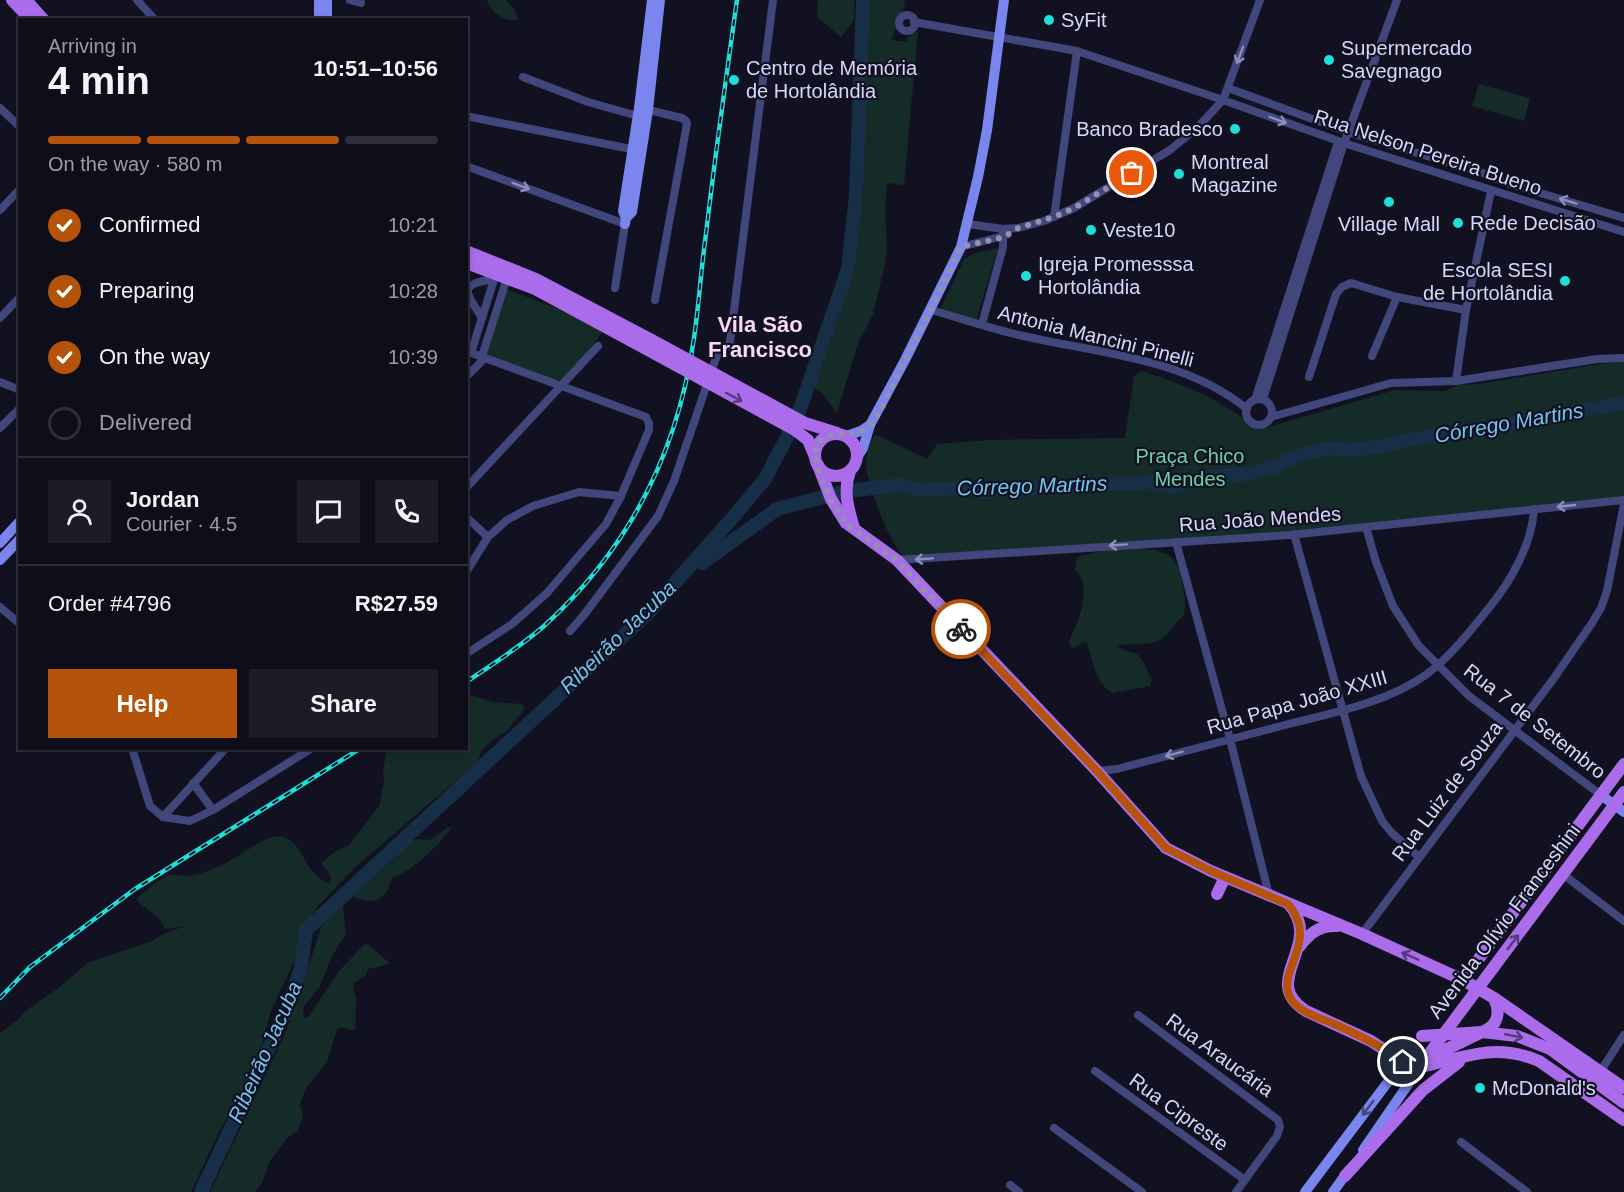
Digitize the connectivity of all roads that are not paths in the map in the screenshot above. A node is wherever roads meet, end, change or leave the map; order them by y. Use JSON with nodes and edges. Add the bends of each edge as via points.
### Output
{"nodes":[{"id":1,"x":12,"y":0,"type":"edge"},
{"id":2,"x":26,"y":0,"type":"edge"},
{"id":3,"x":137,"y":0,"type":"edge"},
{"id":4,"x":319,"y":0,"type":"edge"},
{"id":5,"x":327,"y":0,"type":"edge"},
{"id":6,"x":350,"y":0,"type":"edge"},
{"id":7,"x":652,"y":0,"type":"edge"},
{"id":8,"x":660,"y":0,"type":"edge"},
{"id":9,"x":773,"y":0,"type":"edge"},
{"id":10,"x":1004,"y":0,"type":"edge"},
{"id":11,"x":1260,"y":0,"type":"edge"},
{"id":12,"x":1397,"y":0,"type":"edge"},
{"id":13,"x":361,"y":3,"type":"dead end"},
{"id":14,"x":29,"y":18,"type":"edge"},
{"id":15,"x":42,"y":18,"type":"edge"},
{"id":16,"x":152,"y":18,"type":"edge"},
{"id":17,"x":319,"y":18,"type":"edge"},
{"id":18,"x":327,"y":18,"type":"edge"},
{"id":19,"x":914,"y":21,"type":"dead end"},
{"id":20,"x":999,"y":36,"type":"junction"},
{"id":21,"x":1077,"y":51,"type":"junction"},
{"id":22,"x":523,"y":77,"type":"dead end"},
{"id":23,"x":1228,"y":88,"type":"junction"},
{"id":24,"x":1223,"y":100,"type":"junction"},
{"id":25,"x":0,"y":108,"type":"edge"},
{"id":26,"x":642,"y":111,"type":"junction"},
{"id":27,"x":468,"y":116,"type":"edge"},
{"id":28,"x":18,"y":126,"type":"edge"},
{"id":29,"x":1348,"y":132,"type":"junction"},
{"id":30,"x":1341,"y":142,"type":"junction"},
{"id":31,"x":637,"y":150,"type":"junction"},
{"id":32,"x":468,"y":167,"type":"edge"},
{"id":33,"x":18,"y":191,"type":"edge"},
{"id":34,"x":1491,"y":191,"type":"junction"},
{"id":35,"x":0,"y":210,"type":"edge"},
{"id":36,"x":1054,"y":217,"type":"junction"},
{"id":37,"x":1624,"y":218,"type":"edge"},
{"id":38,"x":626,"y":221,"type":"junction"},
{"id":39,"x":968,"y":224,"type":"junction"},
{"id":40,"x":1624,"y":232,"type":"edge"},
{"id":41,"x":1003,"y":233,"type":"junction"},
{"id":42,"x":961,"y":247,"type":"junction"},
{"id":43,"x":468,"y":252,"type":"edge"},
{"id":44,"x":468,"y":264,"type":"edge"},
{"id":45,"x":501,"y":272,"type":"junction"},
{"id":46,"x":615,"y":288,"type":"dead end"},
{"id":47,"x":1397,"y":297,"type":"junction"},
{"id":48,"x":18,"y":299,"type":"edge"},
{"id":49,"x":655,"y":300,"type":"dead end"},
{"id":50,"x":930,"y":310,"type":"junction"},
{"id":51,"x":1467,"y":310,"type":"junction"},
{"id":52,"x":0,"y":318,"type":"edge"},
{"id":53,"x":482,"y":318,"type":"junction"},
{"id":54,"x":982,"y":324,"type":"junction"},
{"id":55,"x":598,"y":346,"type":"dead end"},
{"id":56,"x":469,"y":352,"type":"edge"},
{"id":57,"x":1372,"y":356,"type":"dead end"},
{"id":58,"x":483,"y":357,"type":"junction"},
{"id":59,"x":1624,"y":358,"type":"edge"},
{"id":60,"x":468,"y":375,"type":"edge"},
{"id":61,"x":1309,"y":377,"type":"dead end"},
{"id":62,"x":0,"y":381,"type":"edge"},
{"id":63,"x":1456,"y":381,"type":"junction"},
{"id":64,"x":561,"y":386,"type":"junction"},
{"id":65,"x":18,"y":389,"type":"edge"},
{"id":66,"x":1259,"y":399,"type":"junction"},
{"id":67,"x":18,"y":410,"type":"edge"},
{"id":68,"x":1247,"y":410,"type":"junction"},
{"id":69,"x":1271,"y":417,"type":"junction"},
{"id":70,"x":870,"y":425,"type":"junction"},
{"id":71,"x":798,"y":426,"type":"junction"},
{"id":72,"x":0,"y":428,"type":"edge"},
{"id":73,"x":842,"y":435,"type":"junction"},
{"id":74,"x":858,"y":456,"type":"junction"},
{"id":75,"x":816,"y":461,"type":"junction"},
{"id":76,"x":850,"y":471,"type":"junction"},
{"id":77,"x":468,"y":486,"type":"edge"},
{"id":78,"x":621,"y":496,"type":"junction"},
{"id":79,"x":1624,"y":502,"type":"edge"},
{"id":80,"x":1534,"y":509,"type":"junction"},
{"id":81,"x":468,"y":519,"type":"edge"},
{"id":82,"x":18,"y":524,"type":"edge"},
{"id":83,"x":1366,"y":527,"type":"junction"},
{"id":84,"x":855,"y":529,"type":"junction"},
{"id":85,"x":1294,"y":534,"type":"junction"},
{"id":86,"x":488,"y":537,"type":"junction"},
{"id":87,"x":18,"y":541,"type":"edge"},
{"id":88,"x":1176,"y":542,"type":"junction"},
{"id":89,"x":0,"y":543,"type":"edge"},
{"id":90,"x":0,"y":560,"type":"edge"},
{"id":91,"x":897,"y":560,"type":"junction"},
{"id":92,"x":468,"y":569,"type":"edge"},
{"id":93,"x":0,"y":607,"type":"edge"},
{"id":94,"x":18,"y":622,"type":"edge"},
{"id":95,"x":570,"y":631,"type":"dead end"},
{"id":96,"x":468,"y":653,"type":"edge"},
{"id":97,"x":1438,"y":665,"type":"junction"},
{"id":98,"x":1344,"y":710,"type":"junction"},
{"id":99,"x":1513,"y":731,"type":"junction"},
{"id":100,"x":1230,"y":740,"type":"junction"},
{"id":101,"x":133,"y":750,"type":"edge"},
{"id":102,"x":224,"y":750,"type":"edge"},
{"id":103,"x":309,"y":750,"type":"edge"},
{"id":104,"x":1624,"y":764,"type":"edge"},
{"id":105,"x":1117,"y":769,"type":"junction"},
{"id":106,"x":1101,"y":775,"type":"junction"},
{"id":107,"x":194,"y":783,"type":"junction"},
{"id":108,"x":1624,"y":792,"type":"edge"},
{"id":109,"x":1601,"y":795,"type":"junction"},
{"id":110,"x":1619,"y":808,"type":"edge"},
{"id":111,"x":213,"y":810,"type":"junction"},
{"id":112,"x":163,"y":817,"type":"junction"},
{"id":113,"x":1419,"y":857,"type":"junction"},
{"id":114,"x":1564,"y":875,"type":"junction"},
{"id":115,"x":1225,"y":877,"type":"junction"},
{"id":116,"x":1217,"y":894,"type":"dead end"},
{"id":117,"x":1269,"y":895,"type":"junction"},
{"id":118,"x":1288,"y":904,"type":"junction"},
{"id":119,"x":1624,"y":921,"type":"edge"},
{"id":120,"x":1346,"y":928,"type":"junction"},
{"id":121,"x":1362,"y":934,"type":"junction"},
{"id":122,"x":1299,"y":948,"type":"junction"},
{"id":123,"x":1463,"y":980,"type":"junction"},
{"id":124,"x":1478,"y":988,"type":"junction"},
{"id":125,"x":1494,"y":998,"type":"junction"},
{"id":126,"x":1138,"y":1015,"type":"dead end"},
{"id":127,"x":1482,"y":1032,"type":"junction"},
{"id":128,"x":1445,"y":1033,"type":"junction"},
{"id":129,"x":1624,"y":1035,"type":"edge"},
{"id":130,"x":1422,"y":1036,"type":"dead end"},
{"id":131,"x":1468,"y":1056,"type":"junction"},
{"id":132,"x":1568,"y":1060,"type":"junction"},
{"id":133,"x":1403,"y":1062,"type":"junction"},
{"id":134,"x":1420,"y":1067,"type":"junction"},
{"id":135,"x":1095,"y":1071,"type":"dead end"},
{"id":136,"x":1600,"y":1071,"type":"junction"},
{"id":137,"x":1624,"y":1088,"type":"edge"},
{"id":138,"x":1624,"y":1103,"type":"edge"},
{"id":139,"x":1624,"y":1112,"type":"edge"},
{"id":140,"x":1624,"y":1120,"type":"edge"},
{"id":141,"x":1054,"y":1128,"type":"dead end"},
{"id":142,"x":1461,"y":1142,"type":"dead end"},
{"id":143,"x":1345,"y":1176,"type":"junction"},
{"id":144,"x":1245,"y":1180,"type":"junction"},
{"id":145,"x":1010,"y":1185,"type":"dead end"},
{"id":146,"x":1019,"y":1192,"type":"edge"},
{"id":147,"x":1142,"y":1192,"type":"edge"},
{"id":148,"x":1236,"y":1192,"type":"edge"},
{"id":149,"x":1305,"y":1192,"type":"edge"},
{"id":150,"x":1333,"y":1192,"type":"edge"},
{"id":151,"x":1527,"y":1192,"type":"edge"}],
"edges":[{"from":1,"to":14,"type":"main road"},
{"from":2,"to":15,"type":"main road"},
{"from":3,"to":16,"type":"street"},
{"from":4,"to":17,"type":"street"},
{"from":5,"to":18,"type":"street"},
{"from":6,"to":13,"type":"street"},
{"from":7,"to":26,"type":"street"},
{"from":8,"to":26,"type":"street"},
{"from":9,"to":95,"type":"street","via":[[730,342],[717,355],[658,516]]},
{"from":10,"to":20,"type":"street"},
{"from":11,"to":23,"type":"street","one_way":true},
{"from":12,"to":29,"type":"street"},
{"from":19,"to":20,"type":"street","name":"Rua Nelson Pereira Bueno"},
{"from":20,"to":21,"type":"street","name":"Rua Nelson Pereira Bueno"},
{"from":20,"to":39,"type":"street","via":[[987,130]]},
{"from":21,"to":24,"type":"street","name":"Rua Nelson Pereira Bueno"},
{"from":21,"to":36,"type":"street"},
{"from":22,"to":26,"type":"street","via":[[588,102]]},
{"from":23,"to":24,"type":"street"},
{"from":23,"to":29,"type":"street","name":"Rua Nelson Pereira Bueno"},
{"from":24,"to":30,"type":"street","name":"Rua Nelson Pereira Bueno","one_way":true},
{"from":24,"to":36,"type":"street","via":[[1170,150]]},
{"from":25,"to":28,"type":"street"},
{"from":26,"to":31,"type":"street"},
{"from":26,"to":49,"type":"street","via":[[682,118],[687,124]]},
{"from":27,"to":31,"type":"street"},
{"from":29,"to":30,"type":"street"},
{"from":37,"to":29,"type":"street","name":"Rua Nelson Pereira Bueno","one_way":true},
{"from":30,"to":34,"type":"street","name":"Rua Nelson Pereira Bueno"},
{"from":30,"to":66,"type":"street"},
{"from":31,"to":38,"type":"street","via":[[632,212]]},
{"from":32,"to":38,"type":"street","one_way":true},
{"from":33,"to":35,"type":"street"},
{"from":34,"to":40,"type":"street","name":"Rua Nelson Pereira Bueno"},
{"from":34,"to":51,"type":"street"},
{"from":36,"to":41,"type":"street"},
{"from":38,"to":46,"type":"street"},
{"from":39,"to":41,"type":"street"},
{"from":39,"to":42,"type":"street"},
{"from":41,"to":42,"type":"street"},
{"from":41,"to":54,"type":"street"},
{"from":42,"to":50,"type":"street"},
{"from":43,"to":45,"type":"main road"},
{"from":44,"to":45,"type":"main road"},
{"from":45,"to":53,"type":"street"},
{"from":45,"to":53,"type":"street","via":[[471,284],[468,290],[468,298]]},
{"from":45,"to":58,"type":"street"},
{"from":45,"to":71,"type":"main road","bridge":true,"via":[[612,325]]},
{"from":47,"to":51,"type":"street"},
{"from":47,"to":57,"type":"street"},
{"from":47,"to":61,"type":"street","via":[[1351,283],[1342,287],[1336,294]]},
{"from":48,"to":52,"type":"street"},
{"from":50,"to":54,"type":"street","name":"Antonia Mancini Pinelli"},
{"from":50,"to":70,"type":"street"},
{"from":51,"to":63,"type":"street"},
{"from":53,"to":56,"type":"street"},
{"from":54,"to":68,"type":"street","name":"Antonia Mancini Pinelli","via":[[1161,366],[1203,381]]},
{"from":55,"to":64,"type":"street"},
{"from":56,"to":58,"type":"street"},
{"from":58,"to":60,"type":"street"},
{"from":58,"to":64,"type":"street"},
{"from":59,"to":63,"type":"street"},
{"from":62,"to":65,"type":"street"},
{"from":63,"to":69,"type":"street","via":[[1391,383]]},
{"from":64,"to":77,"type":"street"},
{"from":64,"to":78,"type":"street","via":[[646,417],[649,430]]},
{"from":66,"to":68,"type":"street","via":[[1251,402]]},
{"from":66,"to":69,"type":"street","via":[[1272,407]]},
{"from":67,"to":72,"type":"street"},
{"from":68,"to":69,"type":"street","via":[[1248,418],[1255,424],[1264,424]]},
{"from":70,"to":73,"type":"street","via":[[857,433]]},
{"from":70,"to":74,"type":"street"},
{"from":71,"to":73,"type":"main road"},
{"from":71,"to":75,"type":"main road"},
{"from":73,"to":74,"type":"main road","via":[[855,444]]},
{"from":73,"to":75,"type":"main road","via":[[828,435],[819,442]]},
{"from":74,"to":76,"type":"main road"},
{"from":75,"to":76,"type":"main road","via":[[831,476]]},
{"from":75,"to":84,"type":"main road","via":[[829,495],[843,519]]},
{"from":76,"to":84,"type":"main road","via":[[846,492]]},
{"from":78,"to":86,"type":"street","via":[[579,492],[542,502],[507,520]]},
{"from":78,"to":96,"type":"street","via":[[606,524],[548,593],[512,624]]},
{"from":79,"to":80,"type":"street","name":"Rua João Mendes","one_way":true},
{"from":79,"to":99,"type":"street","name":"Rua Luiz de Souza","via":[[1601,608]]},
{"from":80,"to":83,"type":"street","name":"Rua João Mendes"},
{"from":80,"to":97,"type":"street","name":"Rua Papa João XXIII","via":[[1527,543],[1499,596]]},
{"from":81,"to":86,"type":"street"},
{"from":82,"to":89,"type":"street"},
{"from":83,"to":85,"type":"street","name":"Rua João Mendes"},
{"from":83,"to":97,"type":"street","name":"Rua 7 de Setembro","via":[[1393,606],[1419,646]]},
{"from":84,"to":91,"type":"main road"},
{"from":85,"to":88,"type":"street","name":"Rua João Mendes"},
{"from":85,"to":98,"type":"street"},
{"from":86,"to":92,"type":"street"},
{"from":87,"to":90,"type":"street"},
{"from":88,"to":91,"type":"street","name":"Rua João Mendes","one_way":true},
{"from":88,"to":100,"type":"street"},
{"from":91,"to":106,"type":"main road"},
{"from":93,"to":94,"type":"street"},
{"from":97,"to":98,"type":"street","name":"Rua Papa João XXIII","via":[[1403,688]]},
{"from":97,"to":99,"type":"street","name":"Rua 7 de Setembro"},
{"from":98,"to":100,"type":"street","name":"Rua Papa João XXIII"},
{"from":98,"to":113,"type":"street","via":[[1361,776],[1374,806],[1382,821]]},
{"from":99,"to":109,"type":"street","name":"Rua 7 de Setembro"},
{"from":99,"to":113,"type":"street","name":"Rua Luiz de Souza"},
{"from":100,"to":105,"type":"street","name":"Rua Papa João XXIII","one_way":true},
{"from":100,"to":117,"type":"street"},
{"from":101,"to":112,"type":"street","via":[[150,806]]},
{"from":102,"to":107,"type":"street"},
{"from":103,"to":111,"type":"street"},
{"from":104,"to":109,"type":"main road","name":"Avenida Olívio Franceshini"},
{"from":105,"to":106,"type":"street","name":"Rua Papa João XXIII"},
{"from":105,"to":106,"type":"street","name":"Rua Papa João XXIII"},
{"from":106,"to":115,"type":"main road","via":[[1166,848]]},
{"from":107,"to":111,"type":"street"},
{"from":107,"to":112,"type":"street"},
{"from":108,"to":110,"type":"main road","name":"Avenida Olívio Franceshini"},
{"from":109,"to":110,"type":"street","name":"Rua 7 de Setembro"},
{"from":109,"to":123,"type":"main road","name":"Avenida Olívio Franceshini"},
{"from":110,"to":114,"type":"main road","name":"Avenida Olívio Franceshini"},
{"from":111,"to":112,"type":"street","via":[[190,821]]},
{"from":113,"to":121,"type":"street","name":"Rua Luiz de Souza"},
{"from":114,"to":119,"type":"street"},
{"from":124,"to":114,"type":"main road","name":"Avenida Olívio Franceshini","one_way":true},
{"from":115,"to":116,"type":"main road"},
{"from":115,"to":117,"type":"main road"},
{"from":117,"to":118,"type":"main road"},
{"from":118,"to":120,"type":"main road"},
{"from":118,"to":122,"type":"main road","via":[[1300,921]]},
{"from":120,"to":121,"type":"main road"},
{"from":120,"to":122,"type":"main road","via":[[1320,928]]},
{"from":123,"to":121,"type":"main road","one_way":true},
{"from":122,"to":133,"type":"main road","via":[[1288,979],[1288,990],[1297,1006],[1371,1041]]},
{"from":123,"to":124,"type":"main road"},
{"from":124,"to":125,"type":"main road"},
{"from":124,"to":128,"type":"main road","name":"Avenida Olívio Franceshini"},
{"from":125,"to":127,"type":"main road","via":[[1497,1019],[1489,1030]]},
{"from":125,"to":136,"type":"main road"},
{"from":126,"to":144,"type":"street","name":"Rua Araucária","via":[[1275,1116],[1280,1124],[1277,1136]]},
{"from":127,"to":128,"type":"main road"},
{"from":127,"to":132,"type":"main road","one_way":true,"via":[[1534,1041]]},
{"from":127,"to":134,"type":"main road","via":[[1444,1050]]},
{"from":128,"to":130,"type":"main road"},
{"from":128,"to":134,"type":"main road","name":"Avenida Olívio Franceshini"},
{"from":129,"to":136,"type":"street"},
{"from":131,"to":134,"type":"main road"},
{"from":131,"to":140,"type":"main road","via":[[1494,1051],[1539,1061]]},
{"from":131,"to":143,"type":"main road","via":[[1423,1090]]},
{"from":132,"to":138,"type":"main road"},
{"from":132,"to":139,"type":"main road","via":[[1584,1080]]},
{"from":133,"to":134,"type":"main road"},
{"from":133,"to":149,"type":"street","one_way":true},
{"from":134,"to":143,"type":"street","name":"Avenida Olívio Franceshini"},
{"from":135,"to":144,"type":"street","name":"Rua Cipreste"},
{"from":136,"to":137,"type":"main road"},
{"from":141,"to":147,"type":"street"},
{"from":142,"to":151,"type":"street"},
{"from":143,"to":150,"type":"street","name":"Avenida Olívio Franceshini"},
{"from":144,"to":148,"type":"street"},
{"from":145,"to":146,"type":"street"}]}
